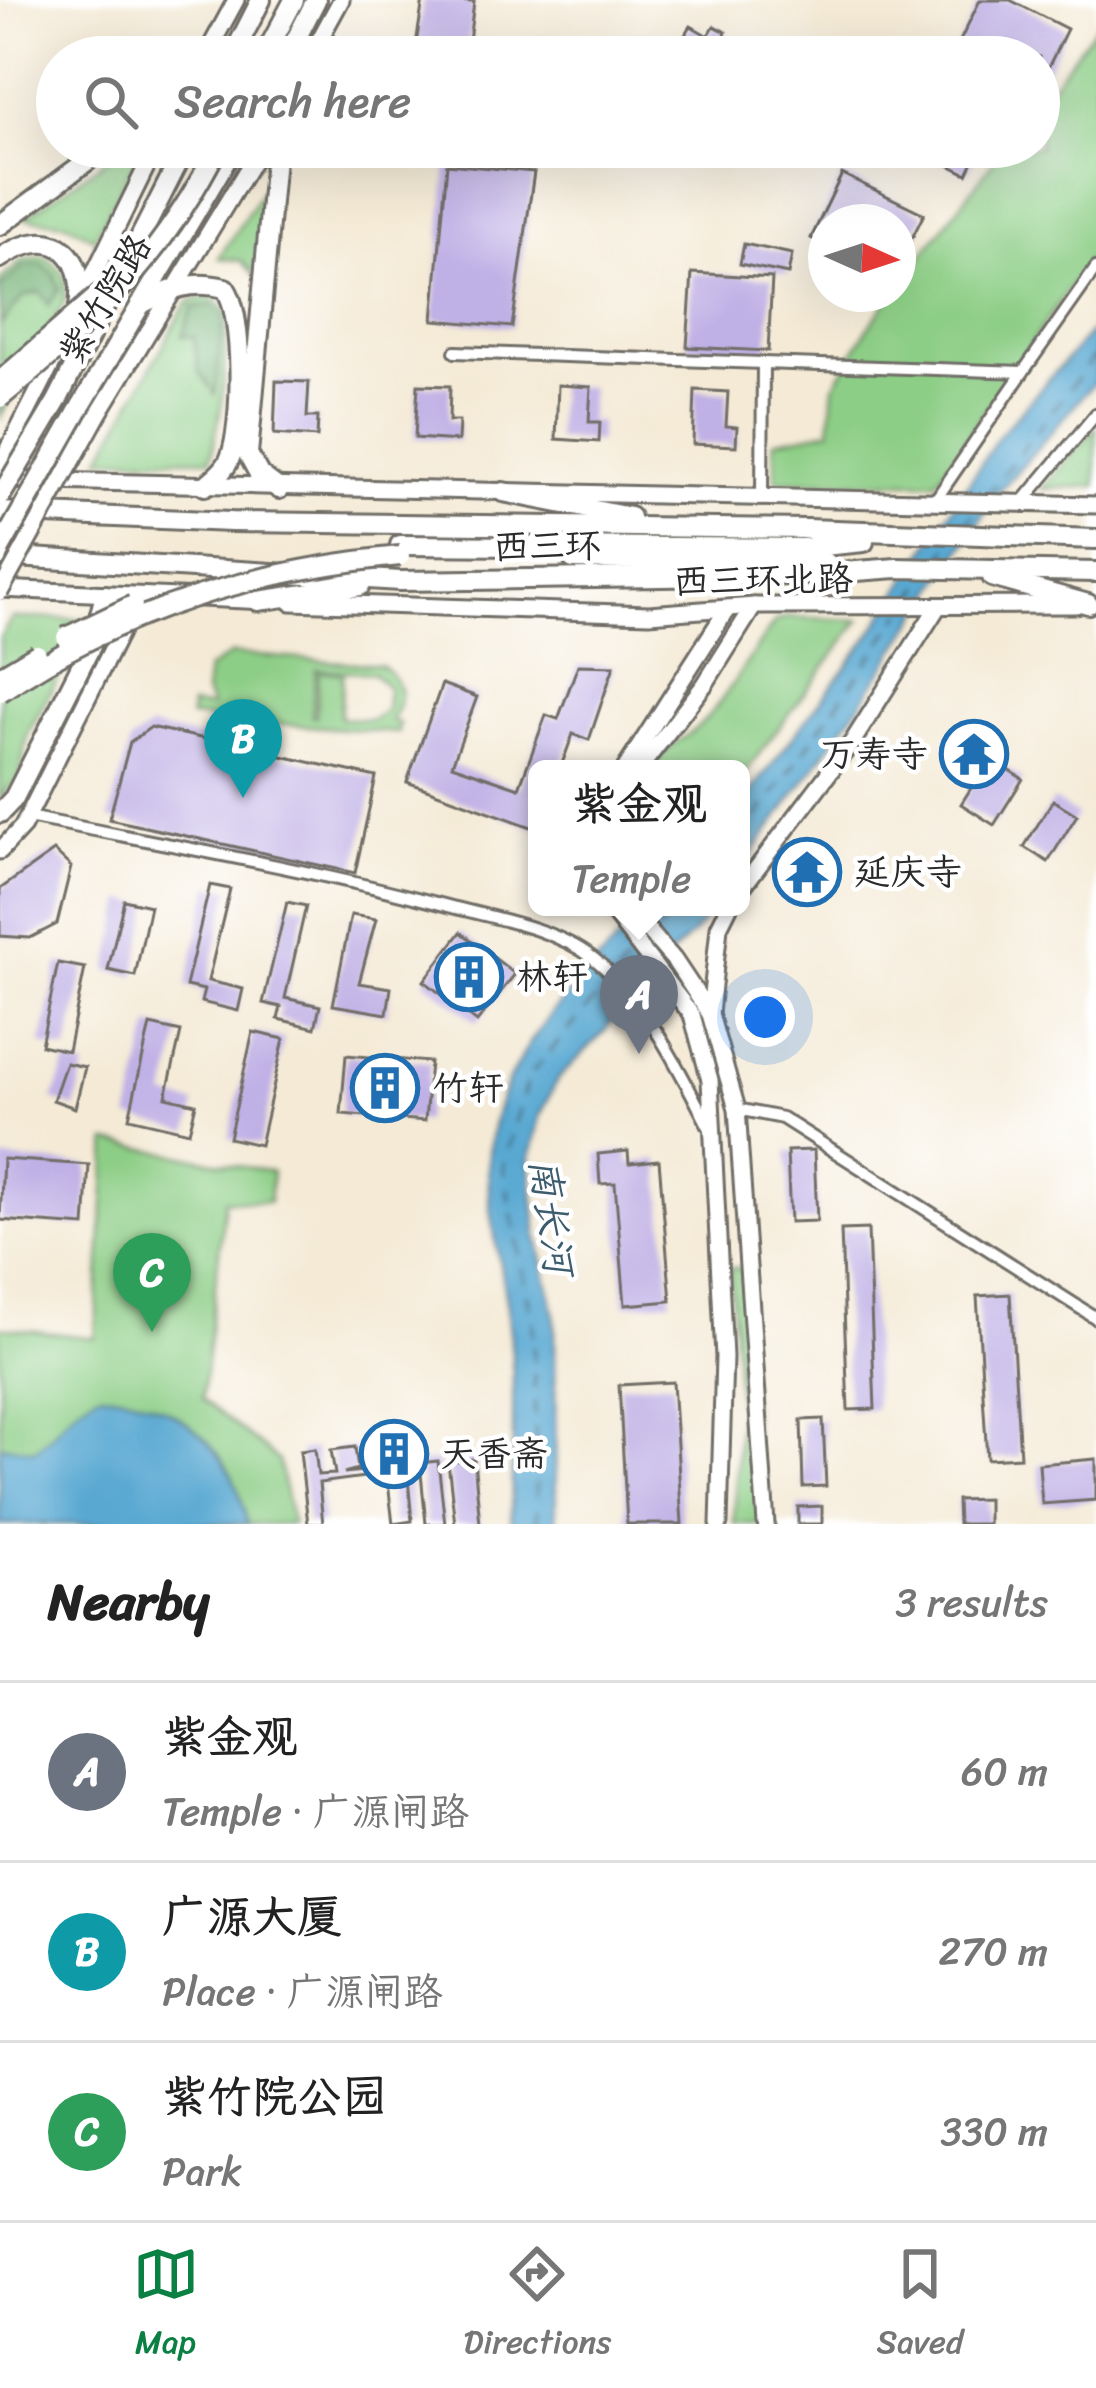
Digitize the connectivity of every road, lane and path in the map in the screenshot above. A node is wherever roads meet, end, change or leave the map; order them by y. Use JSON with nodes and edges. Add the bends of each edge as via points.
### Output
{"nodes":[{"id":1,"x":236,"y":0,"type":"edge"},
{"id":2,"x":261,"y":0,"type":"edge"},
{"id":3,"x":280,"y":0,"type":"edge"},
{"id":4,"x":294,"y":0,"type":"edge"},
{"id":5,"x":316,"y":0,"type":"edge"},
{"id":6,"x":341,"y":0,"type":"edge"},
{"id":7,"x":216,"y":36,"type":"edge"},
{"id":8,"x":245,"y":36,"type":"edge"},
{"id":9,"x":251,"y":36,"type":"edge"},
{"id":10,"x":275,"y":36,"type":"edge"},
{"id":11,"x":297,"y":36,"type":"edge"},
{"id":12,"x":321,"y":36,"type":"edge"},
{"id":13,"x":77,"y":168,"type":"edge"},
{"id":14,"x":146,"y":168,"type":"edge"},
{"id":15,"x":175,"y":168,"type":"edge"},
{"id":16,"x":192,"y":168,"type":"edge"},
{"id":17,"x":205,"y":168,"type":"edge"},
{"id":18,"x":222,"y":168,"type":"edge"},
{"id":19,"x":248,"y":168,"type":"edge"},
{"id":20,"x":274,"y":168,"type":"edge"},
{"id":21,"x":0,"y":225,"type":"edge"},
{"id":22,"x":0,"y":258,"type":"edge"},
{"id":23,"x":1096,"y":268,"type":"edge"},
{"id":24,"x":177,"y":285,"type":"junction"},
{"id":25,"x":80,"y":302,"type":"junction"},
{"id":26,"x":140,"y":305,"type":"junction"},
{"id":27,"x":455,"y":352,"type":"dead end"},
{"id":28,"x":763,"y":363,"type":"junction"},
{"id":29,"x":1023,"y":372,"type":"junction"},
{"id":30,"x":0,"y":381,"type":"edge"},
{"id":31,"x":0,"y":398,"type":"edge"},
{"id":32,"x":49,"y":398,"type":"junction"},
{"id":33,"x":90,"y":409,"type":"junction"},
{"id":34,"x":1096,"y":414,"type":"edge"},
{"id":35,"x":0,"y":466,"type":"edge"},
{"id":36,"x":0,"y":480,"type":"edge"},
{"id":37,"x":205,"y":486,"type":"junction"},
{"id":38,"x":279,"y":489,"type":"junction"},
{"id":39,"x":502,"y":492,"type":"junction"},
{"id":40,"x":762,"y":494,"type":"junction"},
{"id":41,"x":0,"y":497,"type":"edge"},
{"id":42,"x":932,"y":505,"type":"junction"},
{"id":43,"x":1013,"y":506,"type":"junction"},
{"id":44,"x":1096,"y":506,"type":"edge"},
{"id":45,"x":0,"y":512,"type":"edge"},
{"id":46,"x":676,"y":526,"type":"junction"},
{"id":47,"x":922,"y":536,"type":"junction"},
{"id":48,"x":1096,"y":539,"type":"edge"},
{"id":49,"x":400,"y":550,"type":"junction"},
{"id":50,"x":0,"y":552,"type":"edge"},
{"id":51,"x":897,"y":568,"type":"junction"},
{"id":52,"x":964,"y":569,"type":"junction"},
{"id":53,"x":1096,"y":572,"type":"edge"},
{"id":54,"x":400,"y":580,"type":"junction"},
{"id":55,"x":0,"y":591,"type":"edge"},
{"id":56,"x":105,"y":595,"type":"junction"},
{"id":57,"x":147,"y":598,"type":"junction"},
{"id":58,"x":258,"y":601,"type":"junction"},
{"id":59,"x":1092,"y":604,"type":"edge"},
{"id":60,"x":754,"y":606,"type":"junction"},
{"id":61,"x":728,"y":608,"type":"junction"},
{"id":62,"x":937,"y":608,"type":"junction"},
{"id":63,"x":0,"y":676,"type":"edge"},
{"id":64,"x":0,"y":692,"type":"edge"},
{"id":65,"x":632,"y":760,"type":"edge"},
{"id":66,"x":646,"y":760,"type":"edge"},
{"id":67,"x":0,"y":813,"type":"edge"},
{"id":68,"x":28,"y":817,"type":"junction"},
{"id":69,"x":0,"y":851,"type":"edge"},
{"id":70,"x":750,"y":878,"type":"edge"},
{"id":71,"x":629,"y":916,"type":"edge"},
{"id":72,"x":724,"y":916,"type":"edge"},
{"id":73,"x":668,"y":966,"type":"junction"},
{"id":74,"x":710,"y":1014,"type":"junction"},
{"id":75,"x":737,"y":1109,"type":"junction"},
{"id":76,"x":713,"y":1135,"type":"junction"},
{"id":77,"x":1096,"y":1318,"type":"edge"},
{"id":78,"x":719,"y":1524,"type":"edge"},
{"id":79,"x":766,"y":1524,"type":"edge"}],
"edges":[{"from":1,"to":7,"type":"street"},
{"from":2,"to":8,"type":"highway"},
{"from":3,"to":9,"type":"highway"},
{"from":4,"to":10,"type":"highway"},
{"from":5,"to":11,"type":"highway"},
{"from":6,"to":12,"type":"street"},
{"from":13,"to":21,"type":"highway"},
{"from":14,"to":25,"type":"street","name":"紫竹院路"},
{"from":15,"to":32,"type":"highway","name":"紫竹院路"},
{"from":16,"to":30,"type":"highway","bridge":true,"via":[[139,257]]},
{"from":17,"to":31,"type":"highway","bridge":true,"via":[[147,264],[101,315]]},
{"from":18,"to":26,"type":"highway","name":"紫竹院路"},
{"from":19,"to":24,"type":"street","name":"紫竹院路"},
{"from":20,"to":38,"type":"highway","via":[[248,454]]},
{"from":22,"to":25,"type":"highway","via":[[22,243],[54,245],[78,265]]},
{"from":23,"to":29,"type":"street"},
{"from":24,"to":26,"type":"highway"},
{"from":24,"to":33,"type":"street","name":"紫竹院路"},
{"from":24,"to":37,"type":"highway","via":[[225,288],[238,312],[235,442],[229,464]]},
{"from":25,"to":32,"type":"highway"},
{"from":26,"to":33,"type":"highway","name":"紫竹院路"},
{"from":27,"to":28,"type":"street"},
{"from":28,"to":29,"type":"street"},
{"from":28,"to":40,"type":"street"},
{"from":29,"to":42,"type":"street"},
{"from":32,"to":35,"type":"street","name":"紫竹院路"},
{"from":32,"to":41,"type":"highway","name":"紫竹院路","bridge":true},
{"from":33,"to":50,"type":"highway","name":"紫竹院路","bridge":true},
{"from":33,"to":55,"type":"street","bridge":true},
{"from":34,"to":43,"type":"street"},
{"from":36,"to":37,"type":"street"},
{"from":37,"to":38,"type":"street"},
{"from":38,"to":39,"type":"street"},
{"from":39,"to":40,"type":"street"},
{"from":39,"to":46,"type":"highway"},
{"from":40,"to":42,"type":"street"},
{"from":42,"to":43,"type":"street"},
{"from":43,"to":44,"type":"street"},
{"from":45,"to":46,"type":"highway","name":"西三环"},
{"from":46,"to":47,"type":"highway","name":"西三环"},
{"from":47,"to":48,"type":"highway","name":"西三环"},
{"from":47,"to":49,"type":"highway","via":[[802,548]]},
{"from":49,"to":51,"type":"highway"},
{"from":49,"to":63,"type":"highway","bridge":true,"via":[[299,556],[171,590],[93,622]]},
{"from":49,"to":64,"type":"highway","bridge":true,"via":[[190,596],[67,650]]},
{"from":50,"to":54,"type":"highway","name":"西三环"},
{"from":51,"to":52,"type":"highway","name":"西三环"},
{"from":51,"to":54,"type":"highway","name":"西三环"},
{"from":52,"to":53,"type":"highway","name":"西三环"},
{"from":52,"to":59,"type":"highway"},
{"from":54,"to":58,"type":"highway"},
{"from":55,"to":56,"type":"street","name":"西三环北路"},
{"from":56,"to":57,"type":"street","name":"西三环北路"},
{"from":56,"to":67,"type":"highway","via":[[92,644]]},
{"from":57,"to":58,"type":"street","name":"西三环北路"},
{"from":57,"to":68,"type":"street","via":[[116,636]]},
{"from":58,"to":61,"type":"street","name":"西三环北路","via":[[649,614]]},
{"from":59,"to":62,"type":"street","name":"西三环北路"},
{"from":60,"to":61,"type":"street","name":"西三环北路"},
{"from":60,"to":62,"type":"street","name":"西三环北路"},
{"from":60,"to":66,"type":"street"},
{"from":61,"to":65,"type":"street"},
{"from":62,"to":70,"type":"street","via":[[853,741]]},
{"from":68,"to":69,"type":"street"},
{"from":68,"to":76,"type":"street","via":[[372,886],[512,922],[593,958],[664,1041]]},
{"from":71,"to":73,"type":"street"},
{"from":72,"to":74,"type":"street"},
{"from":73,"to":74,"type":"street"},
{"from":73,"to":76,"type":"street","via":[[710,1080]]},
{"from":74,"to":75,"type":"street"},
{"from":75,"to":77,"type":"street","via":[[782,1118]]},
{"from":75,"to":79,"type":"street"},
{"from":76,"to":78,"type":"street","via":[[724,1357]]}]}
